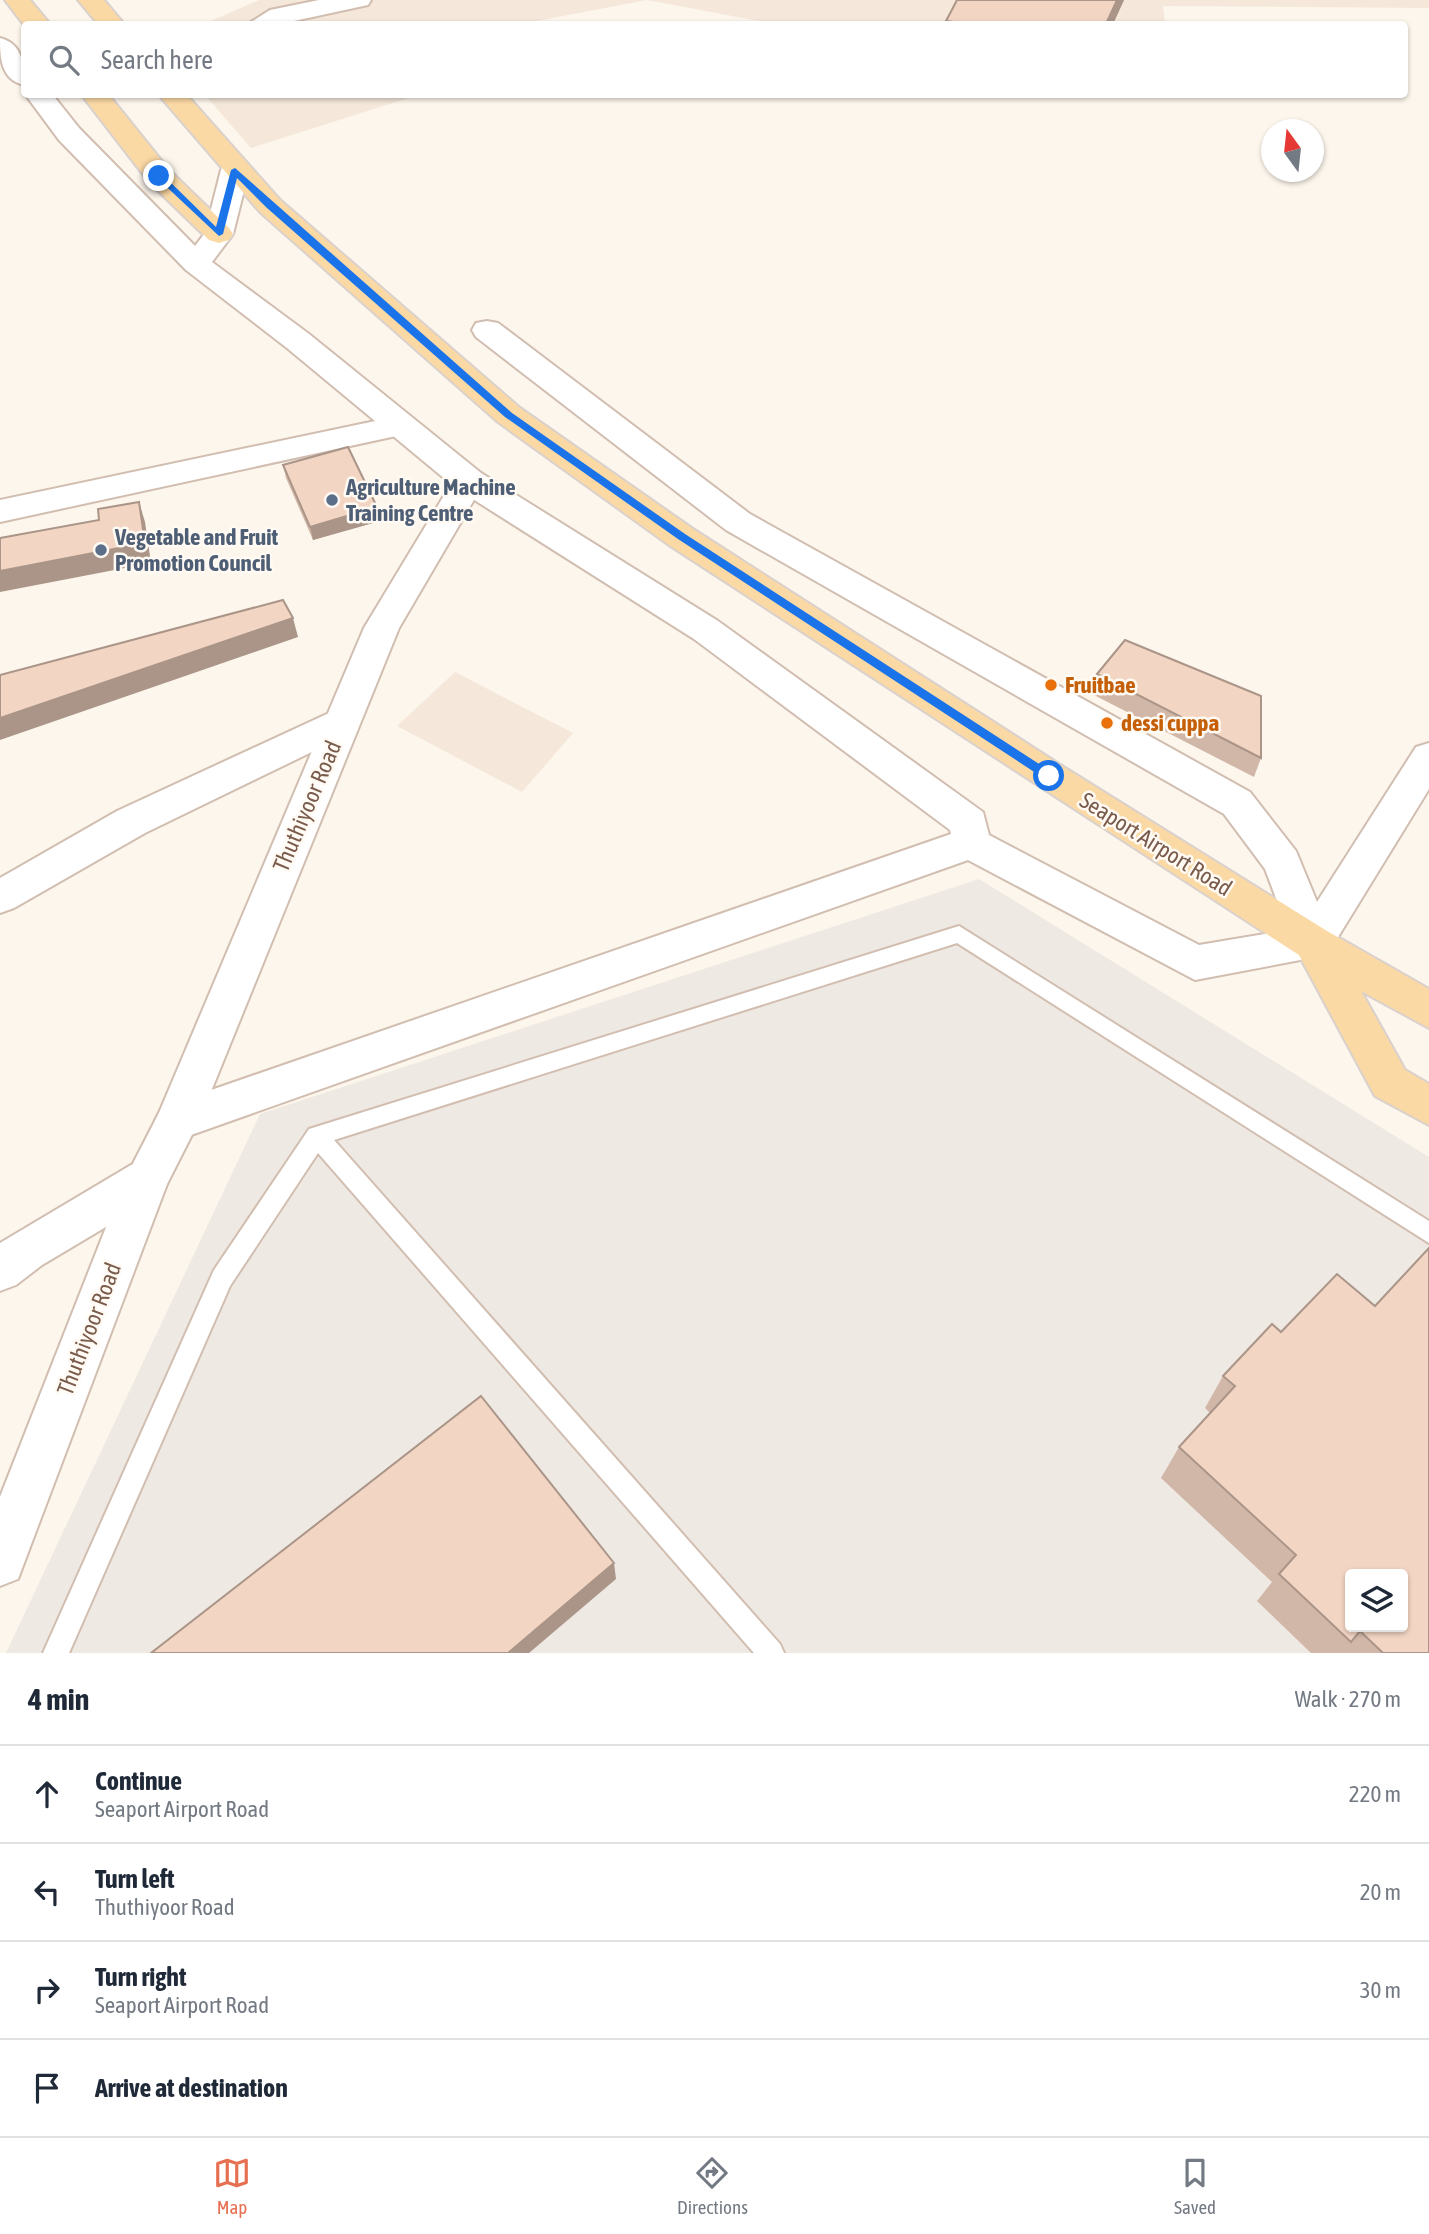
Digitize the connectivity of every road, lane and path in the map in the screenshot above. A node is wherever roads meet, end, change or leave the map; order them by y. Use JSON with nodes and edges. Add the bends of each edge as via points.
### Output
{"nodes":[{"id":1,"x":17,"y":0,"type":"edge"},
{"id":2,"x":90,"y":0,"type":"edge"},
{"id":3,"x":359,"y":0,"type":"edge"},
{"id":4,"x":34,"y":21,"type":"edge"},
{"id":5,"x":108,"y":21,"type":"edge"},
{"id":6,"x":267,"y":21,"type":"edge"},
{"id":7,"x":0,"y":46,"type":"edge"},
{"id":8,"x":21,"y":73,"type":"edge"},
{"id":9,"x":41,"y":98,"type":"edge"},
{"id":10,"x":97,"y":98,"type":"edge"},
{"id":11,"x":174,"y":98,"type":"edge"},
{"id":12,"x":235,"y":170,"type":"junction"},
{"id":13,"x":219,"y":234,"type":"junction"},
{"id":14,"x":196,"y":264,"type":"junction"},
{"id":15,"x":487,"y":330,"type":"dead end"},
{"id":16,"x":400,"y":426,"type":"junction"},
{"id":17,"x":469,"y":481,"type":"junction"},
{"id":18,"x":0,"y":511,"type":"edge"},
{"id":19,"x":342,"y":721,"type":"junction"},
{"id":20,"x":1429,"y":757,"type":"edge"},
{"id":21,"x":971,"y":843,"type":"junction"},
{"id":22,"x":0,"y":897,"type":"edge"},
{"id":23,"x":1313,"y":943,"type":"junction"},
{"id":24,"x":1429,"y":1010,"type":"edge"},
{"id":25,"x":1429,"y":1107,"type":"edge"},
{"id":26,"x":177,"y":1121,"type":"junction"},
{"id":27,"x":317,"y":1136,"type":"junction"},
{"id":28,"x":147,"y":1179,"type":"junction"},
{"id":29,"x":1429,"y":1233,"type":"edge"},
{"id":30,"x":0,"y":1270,"type":"edge"},
{"id":31,"x":0,"y":1561,"type":"edge"},
{"id":32,"x":57,"y":1653,"type":"edge"},
{"id":33,"x":771,"y":1653,"type":"edge"}],
"edges":[{"from":1,"to":4,"type":"main road"},
{"from":2,"to":5,"type":"main road"},
{"from":3,"to":6,"type":"street"},
{"from":7,"to":8,"type":"street"},
{"from":9,"to":14,"type":"street","via":[[69,134]]},
{"from":10,"to":13,"type":"main road","via":[[159,176]]},
{"from":11,"to":12,"type":"main road","name":"Seaport Airport Road"},
{"from":12,"to":13,"type":"street"},
{"from":12,"to":23,"type":"main road","name":"Seaport Airport Road","via":[[270,206],[519,423],[681,537]]},
{"from":13,"to":14,"type":"street"},
{"from":14,"to":16,"type":"street"},
{"from":15,"to":23,"type":"street","via":[[738,522],[1237,803],[1282,862]]},
{"from":16,"to":17,"type":"street"},
{"from":16,"to":18,"type":"street"},
{"from":17,"to":19,"type":"street","name":"Thuthiyoor Road","via":[[382,628]]},
{"from":17,"to":21,"type":"street","via":[[706,630],[969,823]]},
{"from":19,"to":22,"type":"street","via":[[131,822]]},
{"from":19,"to":26,"type":"street","name":"Thuthiyoor Road"},
{"from":20,"to":23,"type":"street"},
{"from":21,"to":23,"type":"street","via":[[1195,963]]},
{"from":21,"to":26,"type":"street"},
{"from":23,"to":24,"type":"main road","name":"Seaport Airport Road"},
{"from":23,"to":25,"type":"main road","via":[[1390,1083]]},
{"from":26,"to":28,"type":"street","name":"Thuthiyoor Road"},
{"from":27,"to":29,"type":"lane","via":[[959,934]]},
{"from":27,"to":32,"type":"lane","via":[[222,1278]]},
{"from":27,"to":33,"type":"lane"},
{"from":28,"to":30,"type":"street"},
{"from":28,"to":31,"type":"street","name":"Thuthiyoor Road"}]}
